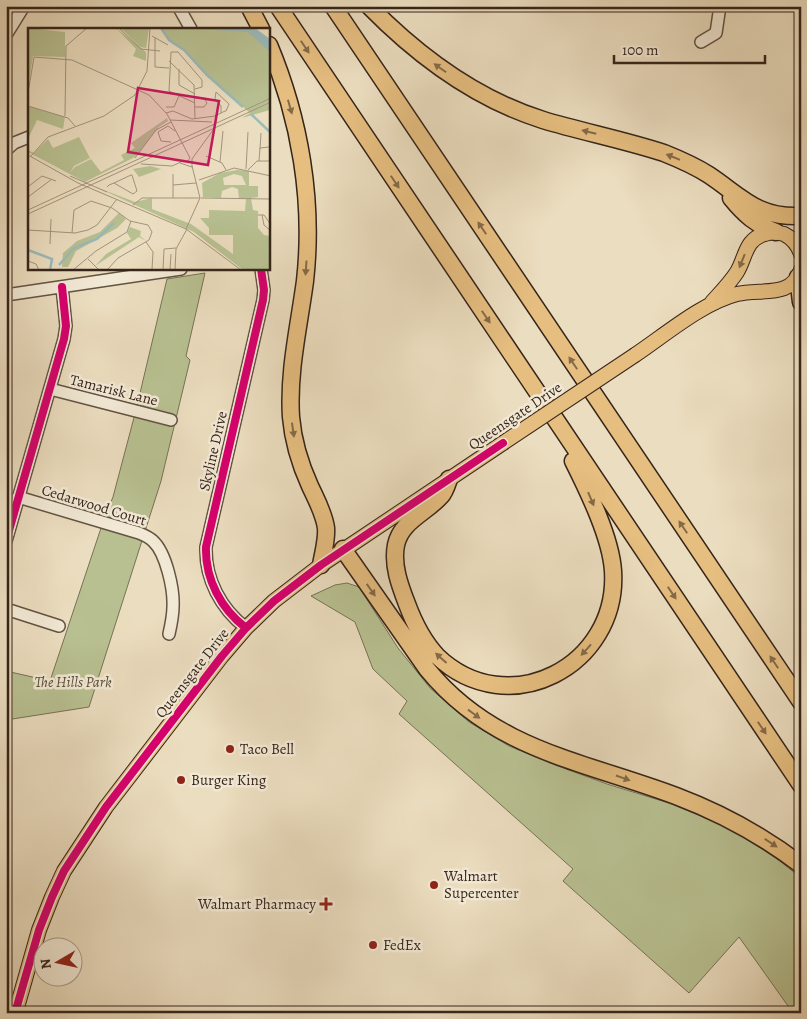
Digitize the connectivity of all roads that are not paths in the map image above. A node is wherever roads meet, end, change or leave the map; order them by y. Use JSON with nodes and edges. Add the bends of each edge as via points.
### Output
{"nodes":[{"id":1,"x":24,"y":6,"type":"edge"},
{"id":2,"x":178,"y":6,"type":"edge"},
{"id":3,"x":249,"y":6,"type":"edge"},
{"id":4,"x":278,"y":6,"type":"edge"},
{"id":5,"x":333,"y":6,"type":"edge"},
{"id":6,"x":369,"y":6,"type":"edge"},
{"id":7,"x":720,"y":6,"type":"edge"},
{"id":8,"x":190,"y":28,"type":"edge"},
{"id":9,"x":260,"y":28,"type":"edge"},
{"id":10,"x":6,"y":35,"type":"edge"},
{"id":11,"x":701,"y":42,"type":"dead end"},
{"id":12,"x":270,"y":48,"type":"edge"},
{"id":13,"x":28,"y":137,"type":"edge"},
{"id":14,"x":6,"y":150,"type":"edge"},
{"id":15,"x":708,"y":175,"type":"junction"},
{"id":16,"x":801,"y":216,"type":"edge"},
{"id":17,"x":779,"y":233,"type":"junction"},
{"id":18,"x":801,"y":233,"type":"edge"},
{"id":19,"x":801,"y":254,"type":"edge"},
{"id":20,"x":165,"y":270,"type":"edge"},
{"id":21,"x":261,"y":270,"type":"edge"},
{"id":22,"x":118,"y":273,"type":"edge"},
{"id":23,"x":799,"y":274,"type":"edge"},
{"id":24,"x":62,"y":287,"type":"junction"},
{"id":25,"x":6,"y":295,"type":"edge"},
{"id":26,"x":712,"y":302,"type":"junction"},
{"id":27,"x":801,"y":302,"type":"edge"},
{"id":28,"x":517,"y":364,"type":"junction"},
{"id":29,"x":50,"y":389,"type":"junction"},
{"id":30,"x":171,"y":420,"type":"dead end"},
{"id":31,"x":449,"y":480,"type":"junction"},
{"id":32,"x":18,"y":496,"type":"junction"},
{"id":33,"x":6,"y":540,"type":"edge"},
{"id":34,"x":343,"y":550,"type":"junction"},
{"id":35,"x":321,"y":565,"type":"junction"},
{"id":36,"x":6,"y":609,"type":"edge"},
{"id":37,"x":59,"y":626,"type":"dead end"},
{"id":38,"x":246,"y":628,"type":"junction"},
{"id":39,"x":168,"y":634,"type":"dead end"},
{"id":40,"x":801,"y":702,"type":"edge"},
{"id":41,"x":801,"y":785,"type":"edge"},
{"id":42,"x":801,"y":865,"type":"edge"},
{"id":43,"x":15,"y":1011,"type":"edge"}],
"edges":[{"from":1,"to":10,"type":"street"},
{"from":2,"to":8,"type":"street"},
{"from":3,"to":9,"type":"highway"},
{"from":4,"to":28,"type":"highway","one_way":true},
{"from":40,"to":5,"type":"highway","one_way":true},
{"from":15,"to":6,"type":"highway","one_way":true,"via":[[664,153],[542,119],[486,95],[424,56]]},
{"from":7,"to":11,"type":"street","via":[[716,33]]},
{"from":12,"to":35,"type":"highway","one_way":true,"via":[[296,126],[307,199],[305,280],[292,372],[291,407],[299,458],[326,526]]},
{"from":13,"to":14,"type":"street"},
{"from":15,"to":16,"type":"highway","via":[[767,213]]},
{"from":15,"to":17,"type":"highway","via":[[746,216]]},
{"from":17,"to":18,"type":"main road"},
{"from":17,"to":19,"type":"main road","via":[[791,238]]},
{"from":17,"to":26,"type":"main road","one_way":true,"via":[[761,235],[749,243],[736,272]]},
{"from":20,"to":22,"type":"street"},
{"from":21,"to":38,"type":"street","name":"Skyline Drive","via":[[263,300],[206,547],[208,569],[222,603],[231,616]]},
{"from":22,"to":24,"type":"street"},
{"from":23,"to":26,"type":"main road","via":[[787,288],[777,292],[747,292]]},
{"from":23,"to":27,"type":"highway"},
{"from":24,"to":25,"type":"street"},
{"from":24,"to":29,"type":"street","via":[[66,326]]},
{"from":26,"to":31,"type":"main road","name":"Queensgate Drive","bridge":true},
{"from":28,"to":31,"type":"highway","one_way":true,"via":[[582,480],[604,531],[613,569],[611,604],[598,636],[561,672],[528,684],[484,681],[447,664],[418,630],[399,581],[396,548],[403,529],[442,496]]},
{"from":28,"to":41,"type":"highway","one_way":true},
{"from":29,"to":30,"type":"street","name":"Tamarisk Lane"},
{"from":29,"to":32,"type":"street"},
{"from":31,"to":34,"type":"main road","name":"Queensgate Drive"},
{"from":32,"to":33,"type":"street"},
{"from":32,"to":39,"type":"street","name":"Cedarwood Court","via":[[139,533],[152,540],[164,561],[173,594]]},
{"from":34,"to":35,"type":"main road","name":"Queensgate Drive"},
{"from":34,"to":42,"type":"highway","one_way":true,"via":[[427,669],[474,714],[536,748],[716,812],[771,843]]},
{"from":35,"to":38,"type":"main road","name":"Queensgate Drive","via":[[274,601]]},
{"from":36,"to":37,"type":"street"},
{"from":38,"to":43,"type":"main road","name":"Queensgate Drive","via":[[106,807],[64,871],[39,930]]}]}
